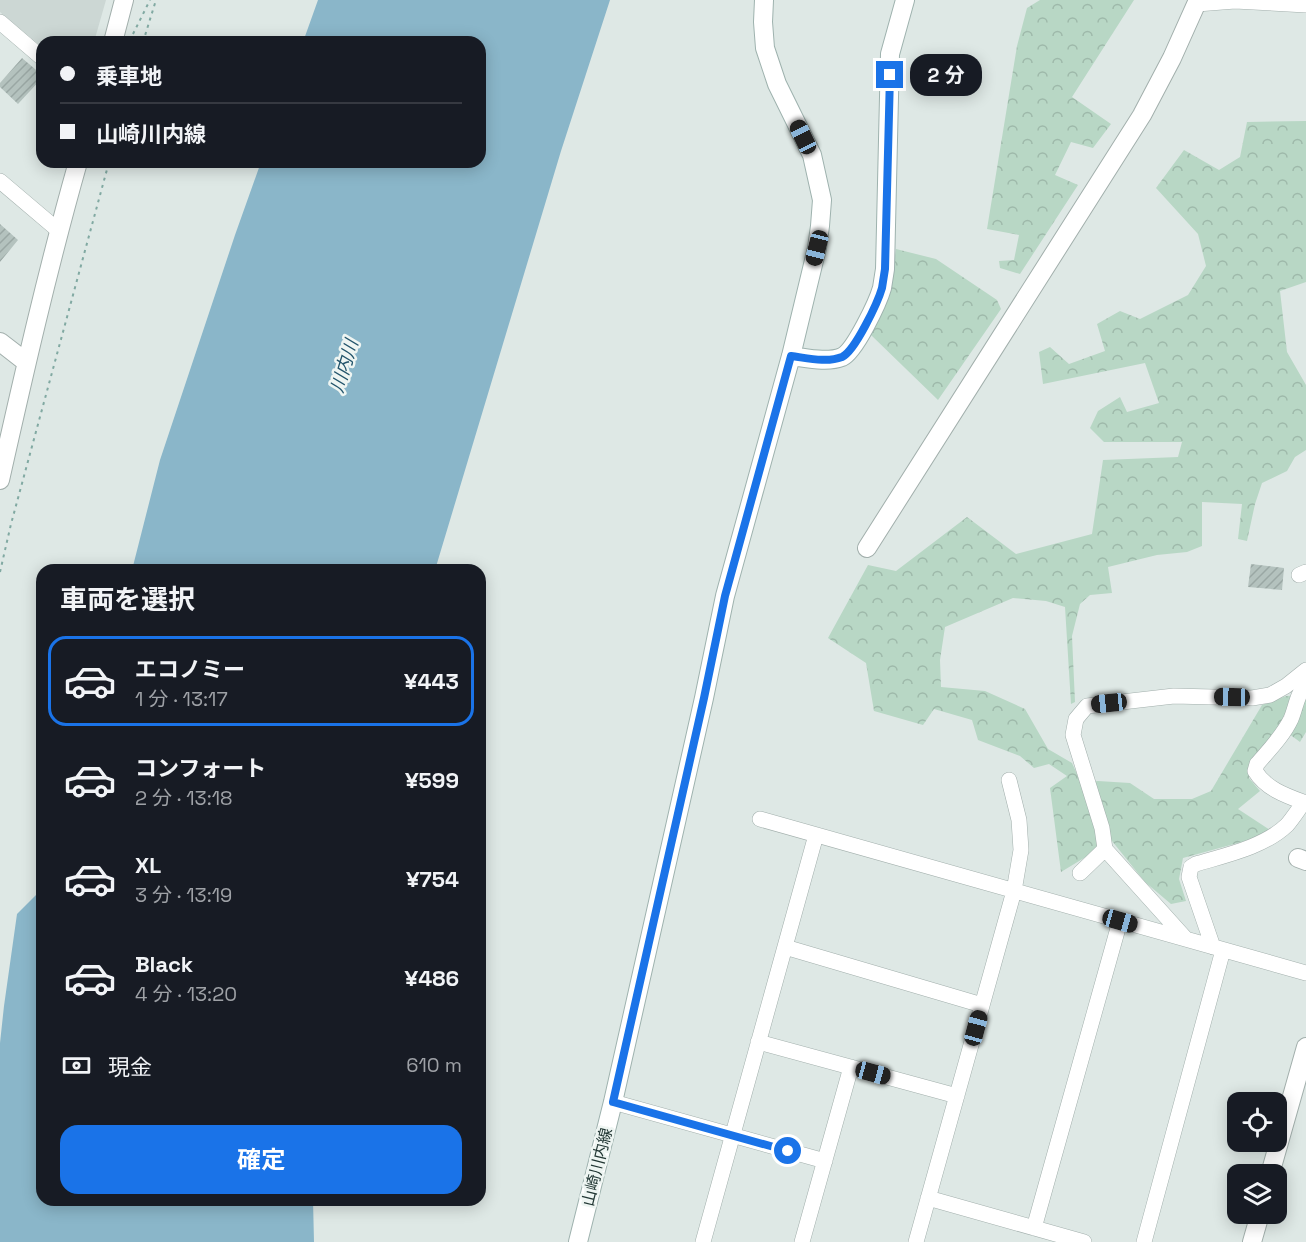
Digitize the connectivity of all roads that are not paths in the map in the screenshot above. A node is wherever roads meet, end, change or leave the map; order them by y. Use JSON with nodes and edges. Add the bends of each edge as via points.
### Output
{"nodes":[{"id":1,"x":124,"y":0,"type":"edge"},
{"id":2,"x":764,"y":0,"type":"edge"},
{"id":3,"x":905,"y":0,"type":"edge"},
{"id":4,"x":1197,"y":2,"type":"edge"},
{"id":5,"x":1306,"y":5,"type":"edge"},
{"id":6,"x":0,"y":22,"type":"edge"},
{"id":7,"x":114,"y":36,"type":"edge"},
{"id":8,"x":36,"y":53,"type":"edge"},
{"id":9,"x":76,"y":168,"type":"edge"},
{"id":10,"x":0,"y":181,"type":"edge"},
{"id":11,"x":59,"y":231,"type":"junction"},
{"id":12,"x":0,"y":342,"type":"edge"},
{"id":13,"x":791,"y":356,"type":"junction"},
{"id":14,"x":26,"y":362,"type":"junction"},
{"id":15,"x":0,"y":480,"type":"edge"},
{"id":16,"x":867,"y":548,"type":"dead end"},
{"id":17,"x":1306,"y":670,"type":"edge"},
{"id":18,"x":1306,"y":684,"type":"edge"},
{"id":19,"x":1009,"y":780,"type":"dead end"},
{"id":20,"x":1305,"y":802,"type":"edge"},
{"id":21,"x":760,"y":819,"type":"dead end"},
{"id":22,"x":816,"y":835,"type":"junction"},
{"id":23,"x":1105,"y":849,"type":"junction"},
{"id":24,"x":1080,"y":873,"type":"dead end"},
{"id":25,"x":1014,"y":891,"type":"junction"},
{"id":26,"x":1120,"y":921,"type":"junction"},
{"id":27,"x":1186,"y":939,"type":"junction"},
{"id":28,"x":785,"y":947,"type":"junction"},
{"id":29,"x":1218,"y":948,"type":"junction"},
{"id":30,"x":1306,"y":973,"type":"edge"},
{"id":31,"x":982,"y":1005,"type":"junction"},
{"id":32,"x":758,"y":1042,"type":"junction"},
{"id":33,"x":1306,"y":1047,"type":"edge"},
{"id":34,"x":851,"y":1067,"type":"junction"},
{"id":35,"x":957,"y":1096,"type":"junction"},
{"id":36,"x":613,"y":1102,"type":"junction"},
{"id":37,"x":732,"y":1135,"type":"junction"},
{"id":38,"x":825,"y":1161,"type":"junction"},
{"id":39,"x":1273,"y":1164,"type":"edge"},
{"id":40,"x":928,"y":1198,"type":"junction"},
{"id":41,"x":1257,"y":1224,"type":"edge"},
{"id":42,"x":1034,"y":1228,"type":"junction"},
{"id":43,"x":578,"y":1242,"type":"edge"},
{"id":44,"x":703,"y":1242,"type":"edge"},
{"id":45,"x":802,"y":1242,"type":"edge"},
{"id":46,"x":916,"y":1242,"type":"edge"},
{"id":47,"x":1084,"y":1242,"type":"edge"},
{"id":48,"x":1144,"y":1242,"type":"edge"},
{"id":49,"x":1252,"y":1242,"type":"edge"}],
"edges":[{"from":1,"to":7,"type":"main road"},
{"from":2,"to":13,"type":"main road","name":"山崎川内線","via":[[765,48],[777,84],[812,155],[822,200],[817,248]]},
{"from":3,"to":13,"type":"main road","via":[[890,54],[885,269],[878,299],[851,350],[843,357],[824,360]]},
{"from":4,"to":5,"type":"street"},
{"from":4,"to":16,"type":"main road","via":[[1142,115]]},
{"from":6,"to":8,"type":"street"},
{"from":9,"to":11,"type":"main road"},
{"from":10,"to":11,"type":"street"},
{"from":11,"to":14,"type":"main road"},
{"from":12,"to":14,"type":"main road"},
{"from":13,"to":36,"type":"main road","name":"山崎川内線","via":[[725,596]]},
{"from":14,"to":15,"type":"main road"},
{"from":17,"to":23,"type":"street","via":[[1270,695],[1252,698],[1174,696],[1087,706],[1076,718],[1073,735]]},
{"from":18,"to":20,"type":"street","via":[[1285,730],[1257,764],[1256,771],[1269,787]]},
{"from":19,"to":25,"type":"street","via":[[1019,820],[1021,850]]},
{"from":20,"to":29,"type":"street","via":[[1287,825],[1270,837],[1191,867],[1189,877]]},
{"from":21,"to":22,"type":"street"},
{"from":22,"to":25,"type":"street"},
{"from":22,"to":28,"type":"street"},
{"from":23,"to":24,"type":"street"},
{"from":23,"to":27,"type":"street"},
{"from":25,"to":26,"type":"street"},
{"from":25,"to":31,"type":"street"},
{"from":26,"to":27,"type":"street"},
{"from":26,"to":42,"type":"street"},
{"from":27,"to":29,"type":"street"},
{"from":28,"to":31,"type":"street"},
{"from":28,"to":32,"type":"street"},
{"from":29,"to":30,"type":"street"},
{"from":29,"to":48,"type":"street"},
{"from":31,"to":35,"type":"street"},
{"from":32,"to":34,"type":"street"},
{"from":32,"to":37,"type":"street"},
{"from":33,"to":39,"type":"main road"},
{"from":34,"to":35,"type":"street"},
{"from":34,"to":38,"type":"street"},
{"from":35,"to":40,"type":"street"},
{"from":36,"to":37,"type":"street"},
{"from":36,"to":43,"type":"main road","name":"山崎川内線"},
{"from":37,"to":38,"type":"street"},
{"from":37,"to":44,"type":"street"},
{"from":38,"to":45,"type":"street"},
{"from":40,"to":42,"type":"street"},
{"from":40,"to":46,"type":"street"},
{"from":41,"to":49,"type":"main road"},
{"from":42,"to":47,"type":"street"}]}
